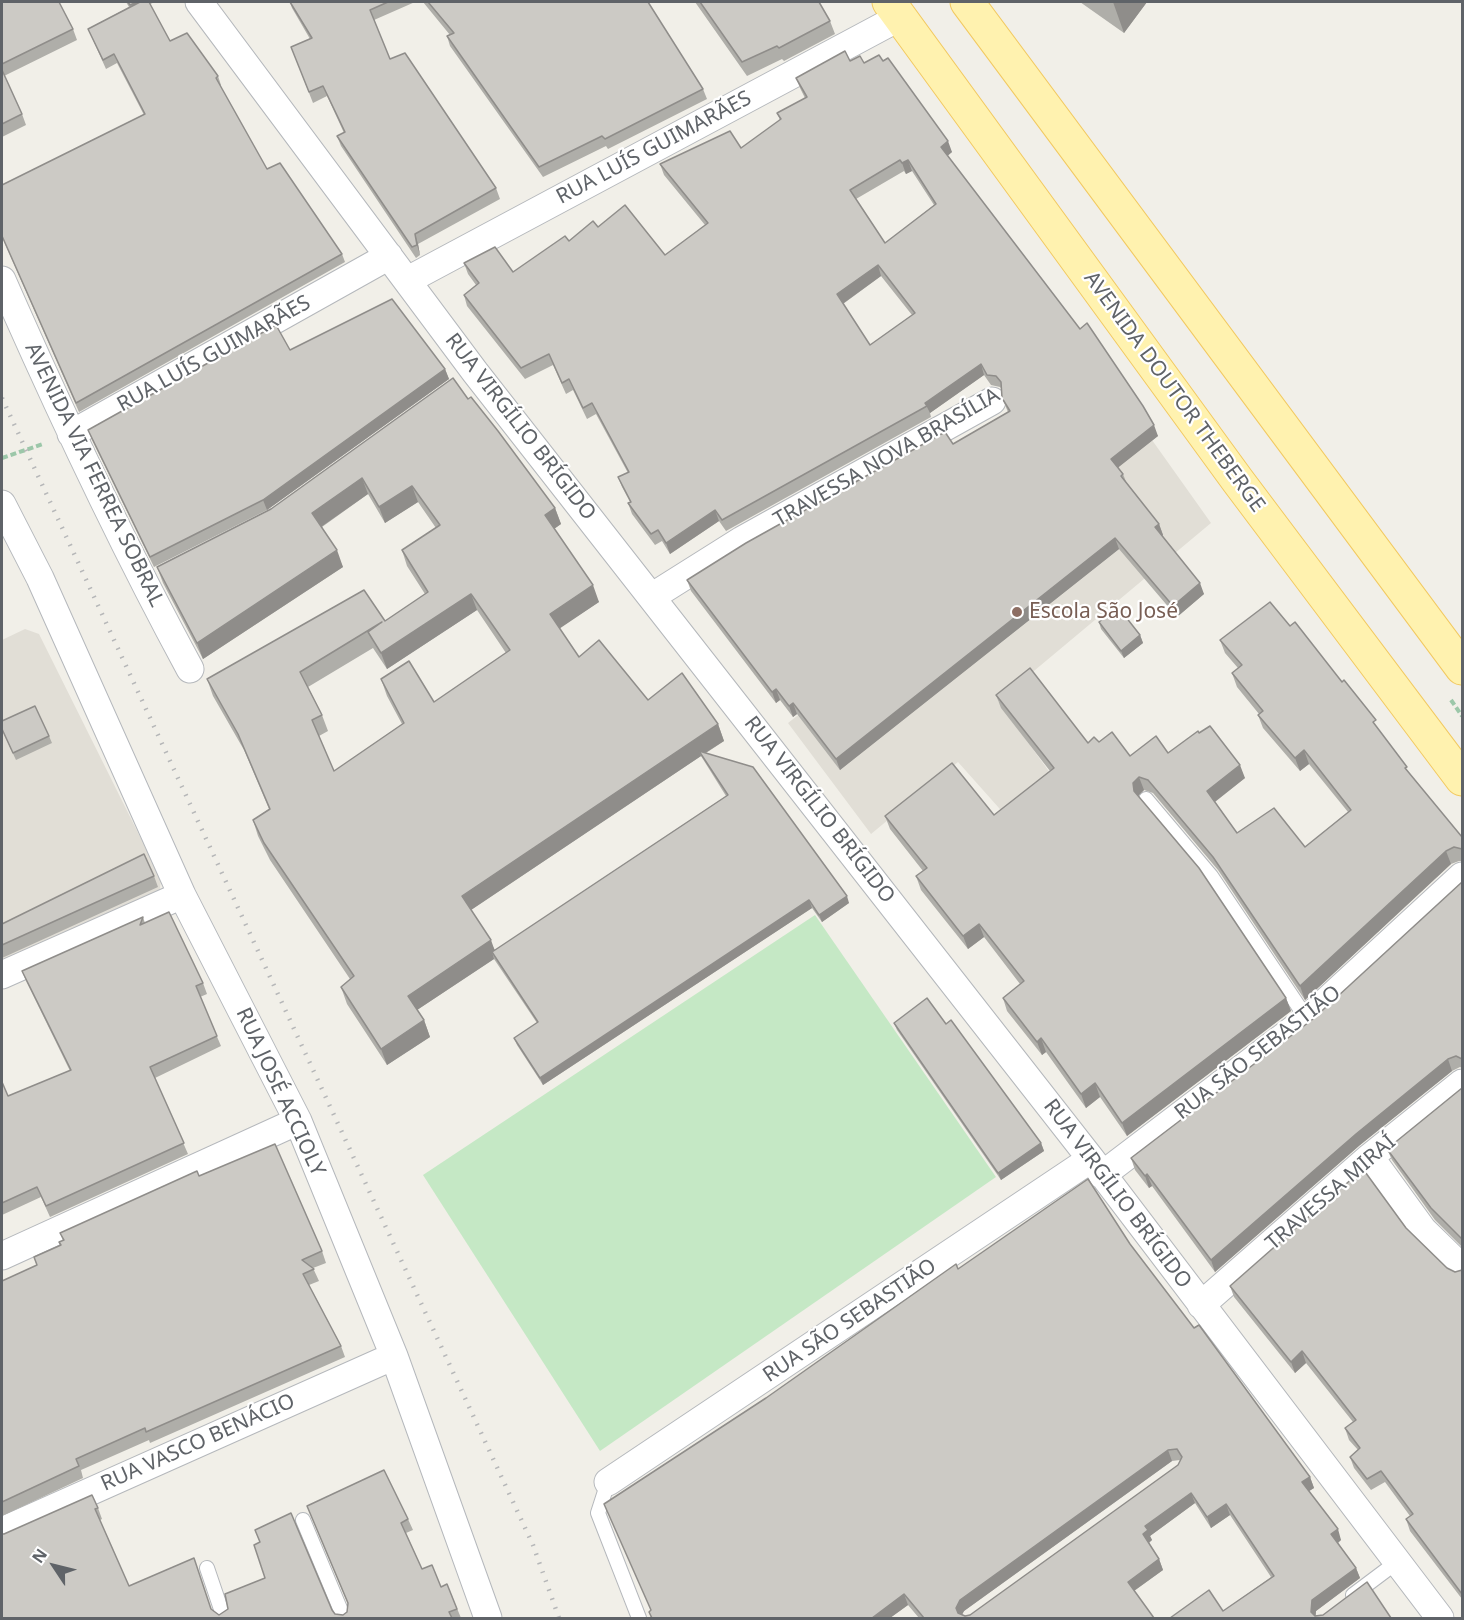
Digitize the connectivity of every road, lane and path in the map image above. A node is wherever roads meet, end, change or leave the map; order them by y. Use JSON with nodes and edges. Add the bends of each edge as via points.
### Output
{"nodes":[{"id":1,"x":199,"y":2,"type":"edge"},
{"id":2,"x":967,"y":2,"type":"edge"},
{"id":3,"x":894,"y":9,"type":"edge"},
{"id":4,"x":389,"y":256,"type":"junction"},
{"id":5,"x":2,"y":280,"type":"edge"},
{"id":6,"x":408,"y":280,"type":"junction"},
{"id":7,"x":992,"y":401,"type":"dead end"},
{"id":8,"x":71,"y":434,"type":"junction"},
{"id":9,"x":2,"y":458,"type":"edge"},
{"id":10,"x":2,"y":504,"type":"edge"},
{"id":11,"x":653,"y":596,"type":"junction"},
{"id":12,"x":1462,"y":668,"type":"edge"},
{"id":13,"x":190,"y":669,"type":"dead end"},
{"id":14,"x":1458,"y":763,"type":"edge"},
{"id":15,"x":1146,"y":799,"type":"dead end"},
{"id":16,"x":1462,"y":876,"type":"edge"},
{"id":17,"x":183,"y":895,"type":"junction"},
{"id":18,"x":2,"y":975,"type":"edge"},
{"id":19,"x":1307,"y":1019,"type":"junction"},
{"id":20,"x":1462,"y":1083,"type":"edge"},
{"id":21,"x":298,"y":1121,"type":"junction"},
{"id":22,"x":1370,"y":1157,"type":"junction"},
{"id":23,"x":1096,"y":1167,"type":"junction"},
{"id":24,"x":2,"y":1256,"type":"edge"},
{"id":25,"x":1462,"y":1268,"type":"edge"},
{"id":26,"x":1202,"y":1305,"type":"junction"},
{"id":27,"x":394,"y":1356,"type":"junction"},
{"id":28,"x":608,"y":1482,"type":"joint"},
{"id":29,"x":303,"y":1520,"type":"dead end"},
{"id":30,"x":2,"y":1531,"type":"edge"},
{"id":31,"x":1397,"y":1562,"type":"junction"},
{"id":32,"x":207,"y":1568,"type":"dead end"},
{"id":33,"x":1341,"y":1604,"type":"edge"},
{"id":34,"x":224,"y":1618,"type":"edge"},
{"id":35,"x":344,"y":1618,"type":"edge"},
{"id":36,"x":488,"y":1618,"type":"edge"},
{"id":37,"x":639,"y":1618,"type":"edge"},
{"id":38,"x":1440,"y":1618,"type":"edge"}],
"edges":[{"from":1,"to":4,"type":"street","name":"RUA VIRGÍLIO BRÍGIDO"},
{"from":2,"to":12,"type":"main road"},
{"from":3,"to":6,"type":"street","name":"RUA LUÍS GUIMARÃES"},
{"from":3,"to":14,"type":"main road","name":"AVENIDA DOUTOR THEBERGE","via":[[1238,481]]},
{"from":4,"to":6,"type":"street","name":"RUA VIRGÍLIO BRÍGIDO"},
{"from":4,"to":8,"type":"street","name":"RUA LUÍS GUIMARÃES"},
{"from":5,"to":8,"type":"street","name":"AVENIDA VIA FERREA SOBRAL"},
{"from":6,"to":11,"type":"street","name":"RUA VIRGÍLIO BRÍGIDO","via":[[470,375]]},
{"from":7,"to":11,"type":"street","name":"TRAVESSA NOVA BRASÍLIA","via":[[742,540]]},
{"from":8,"to":9,"type":"path"},
{"from":8,"to":13,"type":"street","name":"AVENIDA VIA FERREA SOBRAL"},
{"from":10,"to":17,"type":"street","name":"RUA JOSÉ ACCIOLY","via":[[40,578]]},
{"from":11,"to":23,"type":"street","name":"RUA VIRGÍLIO BRÍGIDO"},
{"from":15,"to":19,"type":"lane","via":[[1211,876]]},
{"from":16,"to":19,"type":"street","name":"RUA SÃO SEBASTIÃO"},
{"from":17,"to":18,"type":"street"},
{"from":17,"to":21,"type":"street","name":"RUA JOSÉ ACCIOLY"},
{"from":19,"to":23,"type":"street","name":"RUA SÃO SEBASTIÃO"},
{"from":20,"to":22,"type":"street","name":"TRAVESSA MIRAÍ"},
{"from":21,"to":24,"type":"street"},
{"from":21,"to":27,"type":"street","name":"RUA JOSÉ ACCIOLY"},
{"from":22,"to":25,"type":"street","via":[[1423,1230]]},
{"from":22,"to":26,"type":"street","name":"TRAVESSA MIRAÍ"},
{"from":23,"to":26,"type":"street","name":"RUA VIRGÍLIO BRÍGIDO"},
{"from":23,"to":28,"type":"street","name":"RUA SÃO SEBASTIÃO"},
{"from":26,"to":31,"type":"street","name":"RUA VIRGÍLIO BRÍGIDO"},
{"from":27,"to":30,"type":"street","name":"RUA VASCO BENÁCIO"},
{"from":27,"to":36,"type":"street","name":"RUA JOSÉ ACCIOLY"},
{"from":28,"to":37,"type":"lane","via":[[598,1513]]},
{"from":29,"to":35,"type":"lane"},
{"from":31,"to":33,"type":"lane"},
{"from":31,"to":38,"type":"street","name":"RUA VIRGÍLIO BRÍGIDO"},
{"from":32,"to":34,"type":"lane"}]}
